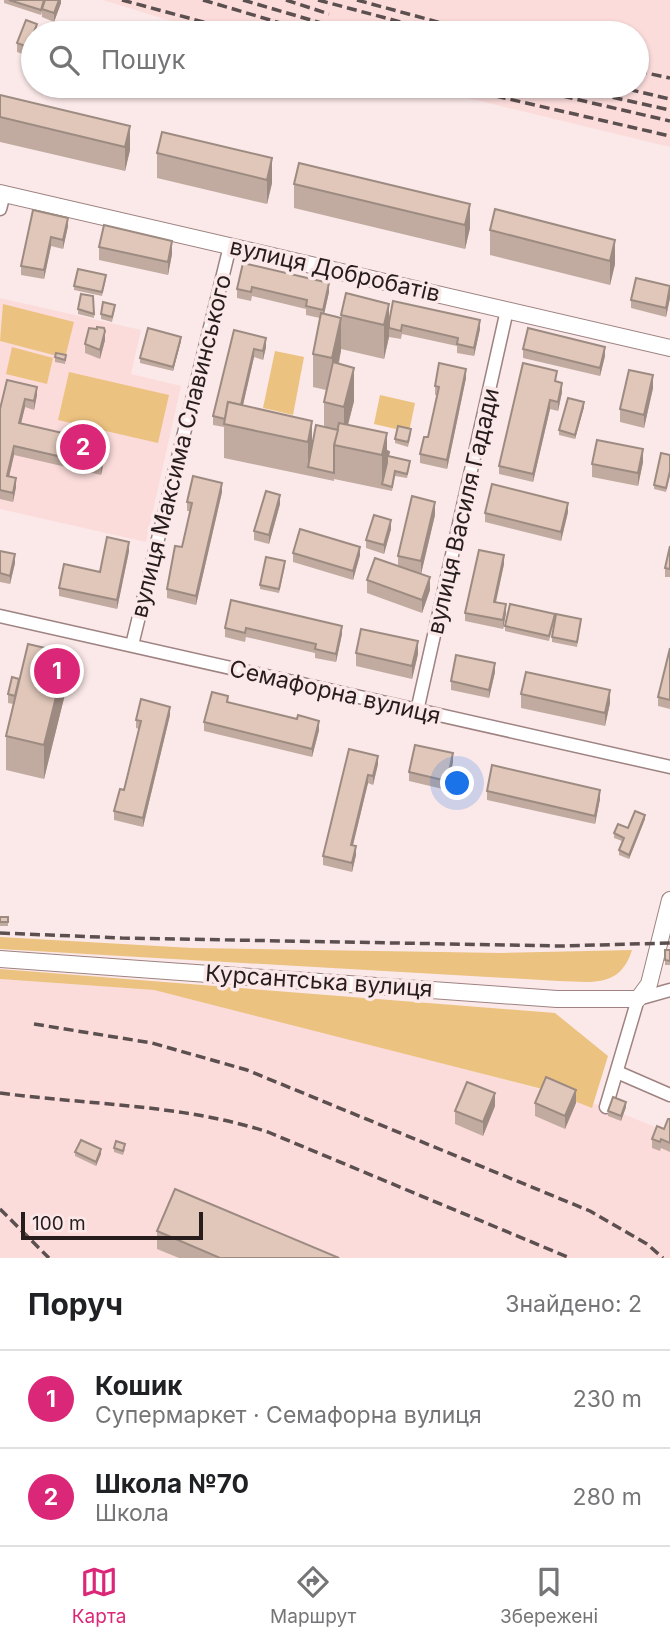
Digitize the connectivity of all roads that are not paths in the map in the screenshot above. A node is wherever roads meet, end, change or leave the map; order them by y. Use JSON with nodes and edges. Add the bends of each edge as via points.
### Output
{"nodes":[{"id":1,"x":1,"y":199,"type":"edge"},
{"id":2,"x":230,"y":246,"type":"junction"},
{"id":3,"x":507,"y":310,"type":"junction"},
{"id":4,"x":670,"y":348,"type":"edge"},
{"id":5,"x":0,"y":616,"type":"edge"},
{"id":6,"x":132,"y":645,"type":"junction"},
{"id":7,"x":417,"y":711,"type":"junction"},
{"id":8,"x":670,"y":767,"type":"edge"},
{"id":9,"x":670,"y":900,"type":"edge"},
{"id":10,"x":0,"y":959,"type":"edge"},
{"id":11,"x":670,"y":990,"type":"edge"},
{"id":12,"x":638,"y":999,"type":"junction"},
{"id":13,"x":617,"y":1072,"type":"junction"},
{"id":14,"x":670,"y":1095,"type":"edge"},
{"id":15,"x":606,"y":1107,"type":"edge"}],
"edges":[{"from":1,"to":2,"type":"street","name":"вулиця Добробатів"},
{"from":2,"to":3,"type":"street","name":"вулиця Добробатів"},
{"from":2,"to":6,"type":"street","name":"вулиця Максима Славинського"},
{"from":3,"to":4,"type":"street","name":"вулиця Добробатів"},
{"from":3,"to":7,"type":"street","name":"вулиця Василя Гадади"},
{"from":5,"to":6,"type":"street","name":"Семафорна вулиця"},
{"from":6,"to":7,"type":"street","name":"Семафорна вулиця"},
{"from":7,"to":8,"type":"street","name":"Семафорна вулиця"},
{"from":9,"to":12,"type":"street","via":[[649,984]]},
{"from":10,"to":12,"type":"street","name":"Курсантська вулиця","via":[[557,999]]},
{"from":11,"to":12,"type":"street"},
{"from":12,"to":13,"type":"street"},
{"from":13,"to":14,"type":"street"},
{"from":13,"to":15,"type":"street"}]}
